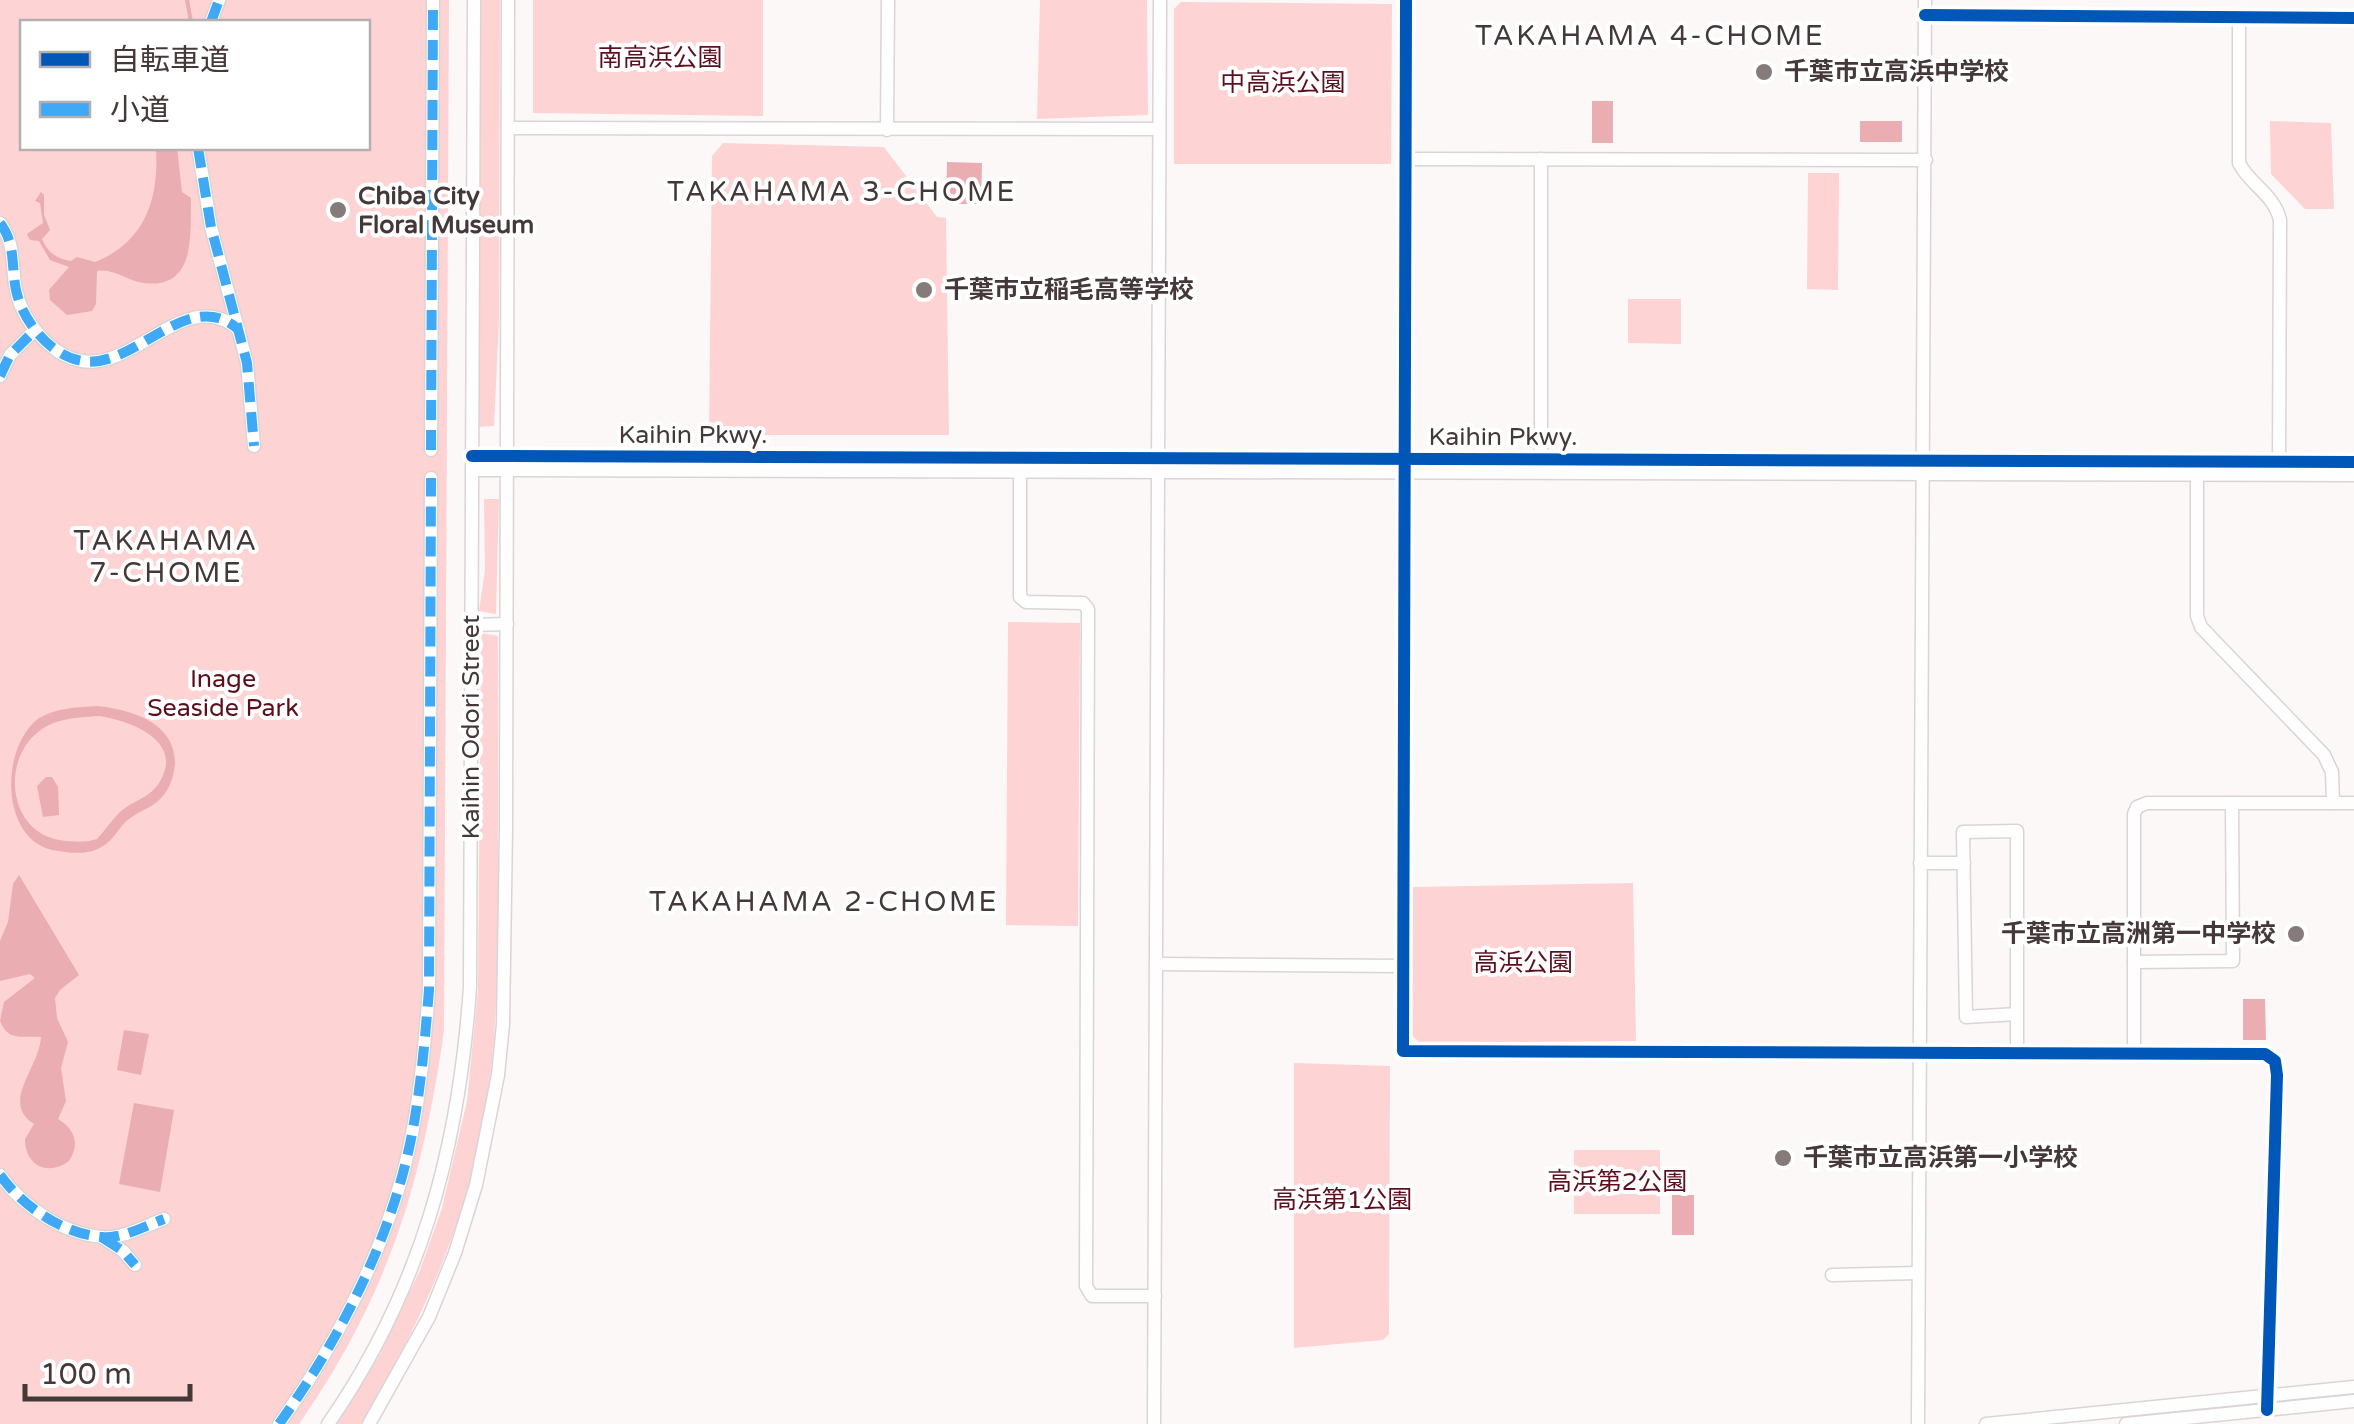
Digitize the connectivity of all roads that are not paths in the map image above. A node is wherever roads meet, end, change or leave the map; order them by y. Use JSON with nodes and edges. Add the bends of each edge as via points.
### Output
{"nodes":[{"id":1,"x":433,"y":0,"type":"edge"},
{"id":2,"x":474,"y":0,"type":"edge"},
{"id":3,"x":508,"y":0,"type":"edge"},
{"id":4,"x":888,"y":0,"type":"edge"},
{"id":5,"x":1160,"y":0,"type":"edge"},
{"id":6,"x":1406,"y":0,"type":"edge"},
{"id":7,"x":1925,"y":0,"type":"edge"},
{"id":8,"x":2148,"y":0,"type":"edge"},
{"id":9,"x":1924,"y":15,"type":"junction"},
{"id":10,"x":2148,"y":17,"type":"junction"},
{"id":11,"x":2240,"y":17,"type":"junction"},
{"id":12,"x":2354,"y":18,"type":"edge"},
{"id":13,"x":508,"y":128,"type":"junction"},
{"id":14,"x":888,"y":130,"type":"junction"},
{"id":15,"x":1158,"y":130,"type":"junction"},
{"id":16,"x":198,"y":150,"type":"edge"},
{"id":17,"x":1407,"y":158,"type":"junction"},
{"id":18,"x":1541,"y":160,"type":"junction"},
{"id":19,"x":1926,"y":160,"type":"junction"},
{"id":20,"x":0,"y":223,"type":"edge"},
{"id":21,"x":227,"y":285,"type":"junction"},
{"id":22,"x":207,"y":315,"type":"junction"},
{"id":23,"x":35,"y":330,"type":"junction"},
{"id":24,"x":239,"y":330,"type":"junction"},
{"id":25,"x":0,"y":376,"type":"edge"},
{"id":26,"x":254,"y":446,"type":"dead end"},
{"id":27,"x":432,"y":450,"type":"dead end"},
{"id":28,"x":1541,"y":460,"type":"junction"},
{"id":29,"x":2354,"y":462,"type":"edge"},
{"id":30,"x":472,"y":463,"type":"junction"},
{"id":31,"x":507,"y":463,"type":"junction"},
{"id":32,"x":1157,"y":465,"type":"junction"},
{"id":33,"x":1405,"y":465,"type":"junction"},
{"id":34,"x":1922,"y":466,"type":"junction"},
{"id":35,"x":2198,"y":468,"type":"junction"},
{"id":36,"x":2279,"y":468,"type":"junction"},
{"id":37,"x":1020,"y":470,"type":"junction"},
{"id":38,"x":2354,"y":474,"type":"edge"},
{"id":39,"x":431,"y":478,"type":"dead end"},
{"id":40,"x":472,"y":624,"type":"junction"},
{"id":41,"x":507,"y":624,"type":"junction"},
{"id":42,"x":2232,"y":803,"type":"junction"},
{"id":43,"x":2332,"y":803,"type":"junction"},
{"id":44,"x":2354,"y":803,"type":"edge"},
{"id":45,"x":1920,"y":863,"type":"junction"},
{"id":46,"x":1964,"y":864,"type":"junction"},
{"id":47,"x":2134,"y":962,"type":"junction"},
{"id":48,"x":1158,"y":964,"type":"junction"},
{"id":49,"x":1403,"y":966,"type":"junction"},
{"id":50,"x":2017,"y":1014,"type":"junction"},
{"id":51,"x":1919,"y":1052,"type":"junction"},
{"id":52,"x":2017,"y":1052,"type":"junction"},
{"id":53,"x":2134,"y":1053,"type":"junction"},
{"id":54,"x":0,"y":1176,"type":"edge"},
{"id":55,"x":164,"y":1219,"type":"dead end"},
{"id":56,"x":103,"y":1238,"type":"junction"},
{"id":57,"x":134,"y":1265,"type":"dead end"},
{"id":58,"x":1918,"y":1273,"type":"junction"},
{"id":59,"x":1832,"y":1276,"type":"dead end"},
{"id":60,"x":1155,"y":1296,"type":"junction"},
{"id":61,"x":2354,"y":1388,"type":"edge"},
{"id":62,"x":2354,"y":1401,"type":"edge"},
{"id":63,"x":2267,"y":1403,"type":"junction"},
{"id":64,"x":278,"y":1424,"type":"edge"},
{"id":65,"x":328,"y":1424,"type":"edge"},
{"id":66,"x":370,"y":1424,"type":"edge"},
{"id":67,"x":1154,"y":1424,"type":"edge"},
{"id":68,"x":1918,"y":1424,"type":"edge"},
{"id":69,"x":1986,"y":1424,"type":"edge"},
{"id":70,"x":2126,"y":1424,"type":"edge"}],
"edges":[{"from":1,"to":27,"type":"street"},
{"from":2,"to":30,"type":"street","name":"Kaihin Odori Street"},
{"from":3,"to":13,"type":"street","name":"Kaihin Odori Street"},
{"from":4,"to":14,"type":"street"},
{"from":5,"to":15,"type":"street"},
{"from":6,"to":17,"type":"street"},
{"from":7,"to":9,"type":"street"},
{"from":8,"to":10,"type":"street"},
{"from":9,"to":10,"type":"street"},
{"from":9,"to":19,"type":"street"},
{"from":10,"to":11,"type":"street"},
{"from":11,"to":12,"type":"street"},
{"from":11,"to":36,"type":"street","via":[[2239,163],[2273,200],[2280,220]]},
{"from":13,"to":14,"type":"street"},
{"from":13,"to":31,"type":"street","name":"Kaihin Odori Street"},
{"from":14,"to":15,"type":"street"},
{"from":15,"to":32,"type":"street"},
{"from":16,"to":21,"type":"street"},
{"from":17,"to":18,"type":"street"},
{"from":17,"to":33,"type":"street"},
{"from":18,"to":19,"type":"street"},
{"from":18,"to":28,"type":"street"},
{"from":19,"to":34,"type":"street"},
{"from":20,"to":23,"type":"street","via":[[13,252],[20,303]]},
{"from":21,"to":22,"type":"street"},
{"from":21,"to":24,"type":"street"},
{"from":22,"to":23,"type":"street","via":[[98,361],[68,357]]},
{"from":22,"to":24,"type":"street"},
{"from":23,"to":25,"type":"street"},
{"from":24,"to":26,"type":"street"},
{"from":28,"to":33,"type":"street","name":"Kaihin Pkwy."},
{"from":28,"to":34,"type":"street","name":"Kaihin Pkwy."},
{"from":29,"to":36,"type":"street","name":"Kaihin Pkwy."},
{"from":30,"to":31,"type":"street","name":"Kaihin Pkwy."},
{"from":30,"to":40,"type":"street","name":"Kaihin Odori Street"},
{"from":31,"to":32,"type":"street","name":"Kaihin Pkwy."},
{"from":31,"to":37,"type":"street","name":"Kaihin Pkwy."},
{"from":31,"to":41,"type":"street","name":"Kaihin Odori Street"},
{"from":32,"to":33,"type":"street","name":"Kaihin Pkwy."},
{"from":32,"to":37,"type":"street","name":"Kaihin Pkwy."},
{"from":32,"to":48,"type":"street"},
{"from":33,"to":34,"type":"street","name":"Kaihin Pkwy."},
{"from":33,"to":49,"type":"street"},
{"from":34,"to":35,"type":"street","name":"Kaihin Pkwy."},
{"from":34,"to":45,"type":"street"},
{"from":35,"to":36,"type":"street","name":"Kaihin Pkwy."},
{"from":35,"to":43,"type":"street","via":[[2201,627],[2324,755],[2332,772]]},
{"from":36,"to":38,"type":"street","name":"Kaihin Pkwy."},
{"from":37,"to":60,"type":"street","via":[[1020,597],[1083,603],[1088,609],[1086,1286],[1092,1296]]},
{"from":39,"to":64,"type":"street","via":[[429,990],[411,1138],[348,1313]]},
{"from":40,"to":41,"type":"street"},
{"from":40,"to":65,"type":"street","name":"Kaihin Odori Street","via":[[470,986],[456,1124],[412,1270]]},
{"from":41,"to":66,"type":"street","name":"Kaihin Odori Street","via":[[504,990],[492,1113],[442,1286]]},
{"from":42,"to":43,"type":"street"},
{"from":42,"to":47,"type":"street","via":[[2147,803],[2135,810]]},
{"from":42,"to":47,"type":"street","via":[[2233,961]]},
{"from":43,"to":44,"type":"street"},
{"from":45,"to":46,"type":"street"},
{"from":45,"to":51,"type":"street"},
{"from":46,"to":50,"type":"street","via":[[1966,1017]]},
{"from":46,"to":50,"type":"street","via":[[1963,832],[2016,831]]},
{"from":47,"to":53,"type":"street"},
{"from":48,"to":49,"type":"street"},
{"from":48,"to":60,"type":"street"},
{"from":49,"to":51,"type":"street","via":[[1403,1051]]},
{"from":50,"to":52,"type":"street"},
{"from":51,"to":52,"type":"street"},
{"from":51,"to":58,"type":"street"},
{"from":52,"to":53,"type":"street"},
{"from":53,"to":63,"type":"street","via":[[2265,1054],[2274,1060]]},
{"from":54,"to":56,"type":"street","via":[[39,1214]]},
{"from":55,"to":56,"type":"street"},
{"from":56,"to":57,"type":"street"},
{"from":58,"to":59,"type":"street"},
{"from":58,"to":68,"type":"street"},
{"from":60,"to":67,"type":"street"},
{"from":61,"to":63,"type":"street"},
{"from":62,"to":63,"type":"street"},
{"from":63,"to":69,"type":"street"},
{"from":63,"to":70,"type":"street"}]}
